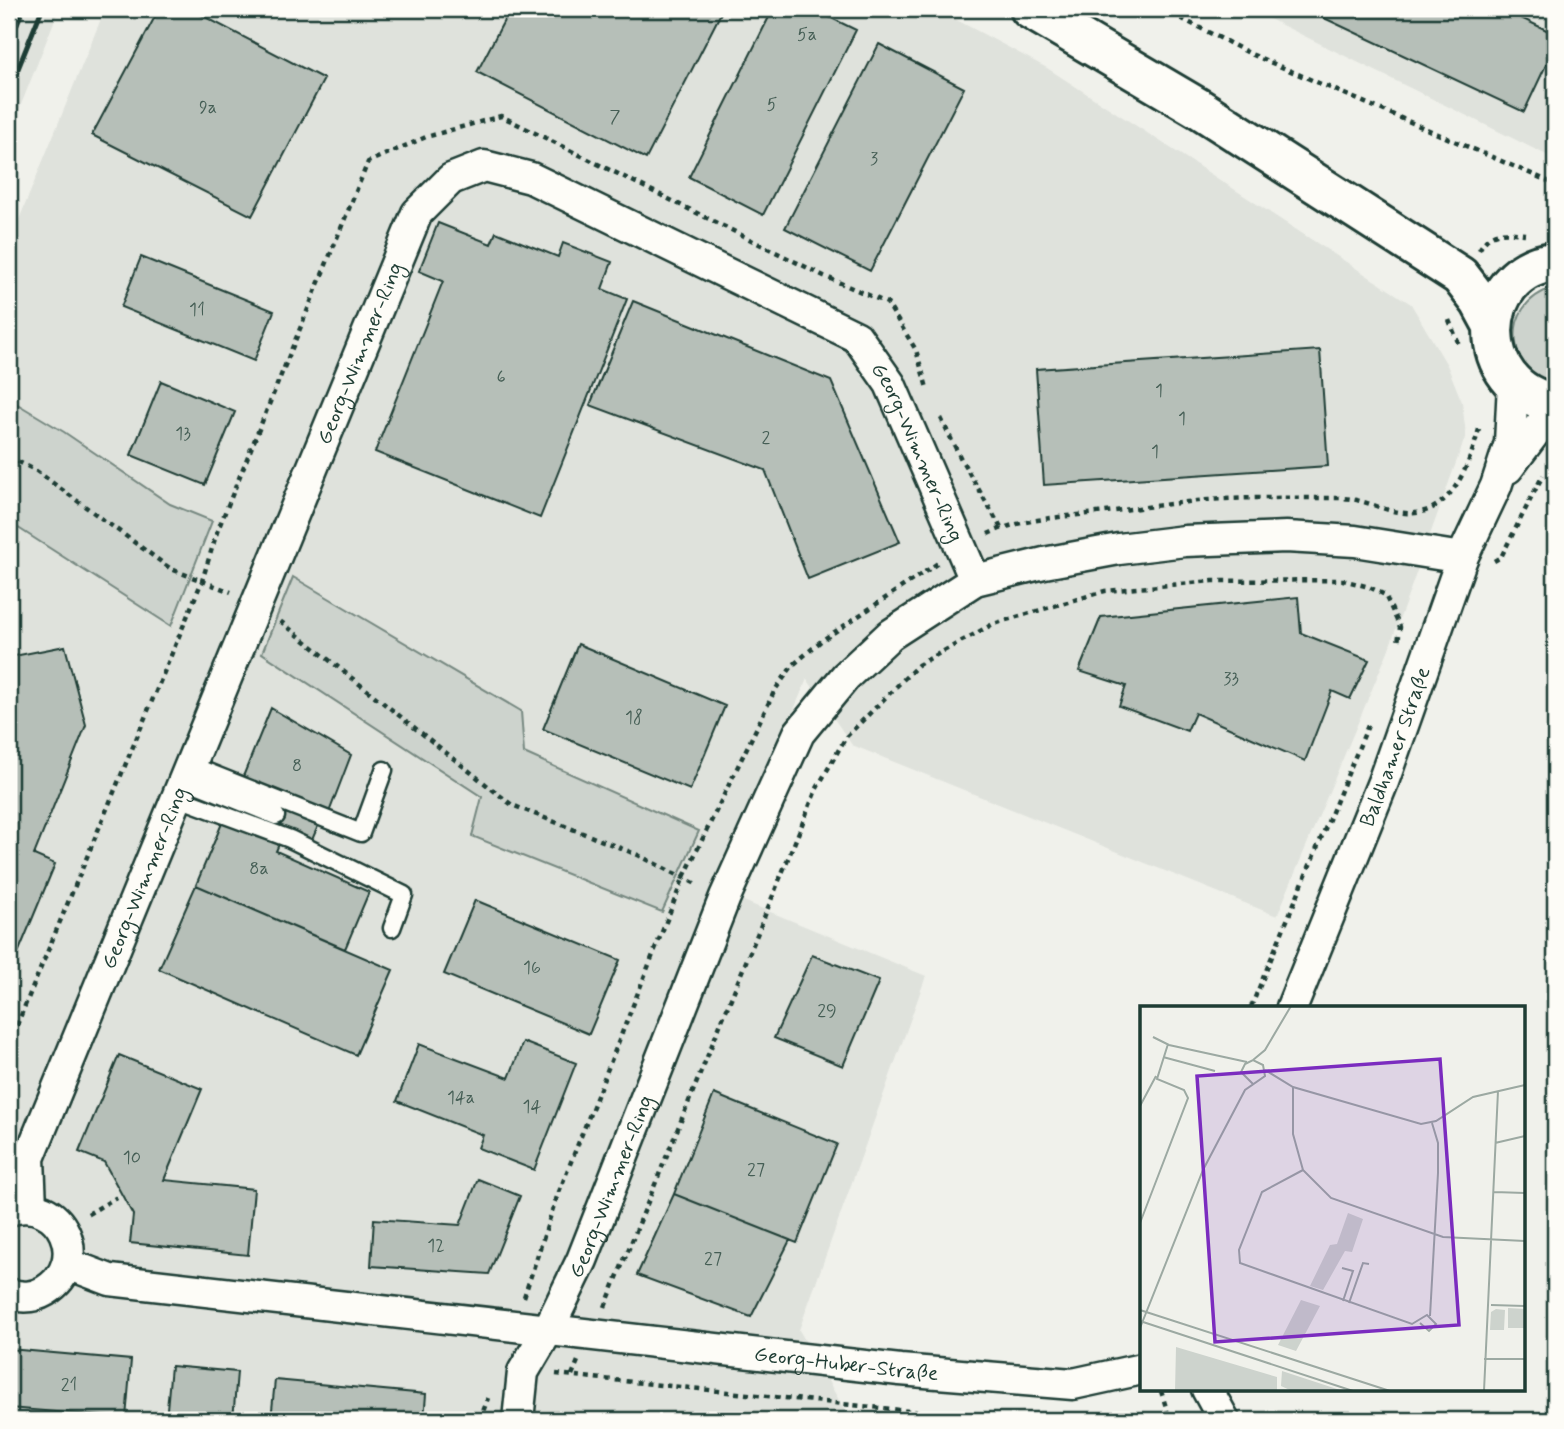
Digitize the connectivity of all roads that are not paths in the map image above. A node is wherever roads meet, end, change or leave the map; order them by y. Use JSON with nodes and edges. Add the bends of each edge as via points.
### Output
{"nodes":[{"id":1,"x":1030,"y":9,"type":"edge"},
{"id":2,"x":1544,"y":248,"type":"edge"},
{"id":3,"x":1466,"y":268,"type":"junction"},
{"id":4,"x":1517,"y":279,"type":"junction"},
{"id":5,"x":1493,"y":326,"type":"junction"},
{"id":6,"x":1513,"y":383,"type":"junction"},
{"id":7,"x":1555,"y":403,"type":"edge"},
{"id":8,"x":1555,"y":415,"type":"edge"},
{"id":9,"x":1496,"y":486,"type":"junction"},
{"id":10,"x":1462,"y":558,"type":"junction"},
{"id":11,"x":975,"y":580,"type":"junction"},
{"id":12,"x":384,"y":770,"type":"dead end"},
{"id":13,"x":184,"y":780,"type":"junction"},
{"id":14,"x":276,"y":816,"type":"dead end"},
{"id":15,"x":392,"y":928,"type":"dead end"},
{"id":16,"x":1292,"y":1006,"type":"edge"},
{"id":17,"x":20,"y":1208,"type":"edge"},
{"id":18,"x":68,"y":1264,"type":"junction"},
{"id":19,"x":9,"y":1294,"type":"edge"},
{"id":20,"x":550,"y":1328,"type":"junction"},
{"id":21,"x":1140,"y":1369,"type":"edge"},
{"id":22,"x":1208,"y":1390,"type":"edge"},
{"id":23,"x":518,"y":1420,"type":"edge"},
{"id":24,"x":1224,"y":1420,"type":"edge"}],
"edges":[{"from":1,"to":3,"type":"main road","via":[[1405,238]]},
{"from":2,"to":4,"type":"main road","via":[[1532,269]]},
{"from":3,"to":4,"type":"main road","via":[[1492,267]]},
{"from":3,"to":5,"type":"main road"},
{"from":4,"to":5,"type":"main road","via":[[1505,292]]},
{"from":5,"to":6,"type":"main road","via":[[1497,356]]},
{"from":6,"to":7,"type":"main road","via":[[1534,398]]},
{"from":6,"to":9,"type":"street","name":"Baldhamer Straße","via":[[1510,443]]},
{"from":8,"to":9,"type":"street","name":"Baldhamer Straße","via":[[1521,448]]},
{"from":9,"to":10,"type":"street","name":"Baldhamer Straße"},
{"from":10,"to":11,"type":"street","name":"Georg-Wimmer-Ring","via":[[1355,541],[1286,537],[1185,541],[1044,563]]},
{"from":10,"to":16,"type":"street","name":"Baldhamer Straße","via":[[1383,782]]},
{"from":11,"to":13,"type":"street","name":"Georg-Wimmer-Ring","via":[[890,384],[857,337],[531,178],[484,166],[451,179],[417,213]]},
{"from":11,"to":20,"type":"street","name":"Georg-Wimmer-Ring","via":[[890,635],[846,676],[799,733],[724,897],[582,1259]]},
{"from":12,"to":13,"type":"lane","via":[[361,833]]},
{"from":13,"to":14,"type":"lane"},
{"from":13,"to":15,"type":"lane","via":[[404,895]]},
{"from":13,"to":17,"type":"street","name":"Georg-Wimmer-Ring","via":[[29,1158]]},
{"from":17,"to":18,"type":"street","name":"Georg-Wimmer-Ring","via":[[51,1215],[64,1230],[70,1249]]},
{"from":18,"to":19,"type":"street","via":[[56,1284],[37,1295]]},
{"from":18,"to":20,"type":"street","via":[[110,1280]]},
{"from":20,"to":21,"type":"street","name":"Georg-Huber-Straße","via":[[900,1370],[1073,1384]]},
{"from":20,"to":23,"type":"street","name":"Georg-Wimmer-Ring","via":[[523,1372]]},
{"from":22,"to":24,"type":"street"}]}
